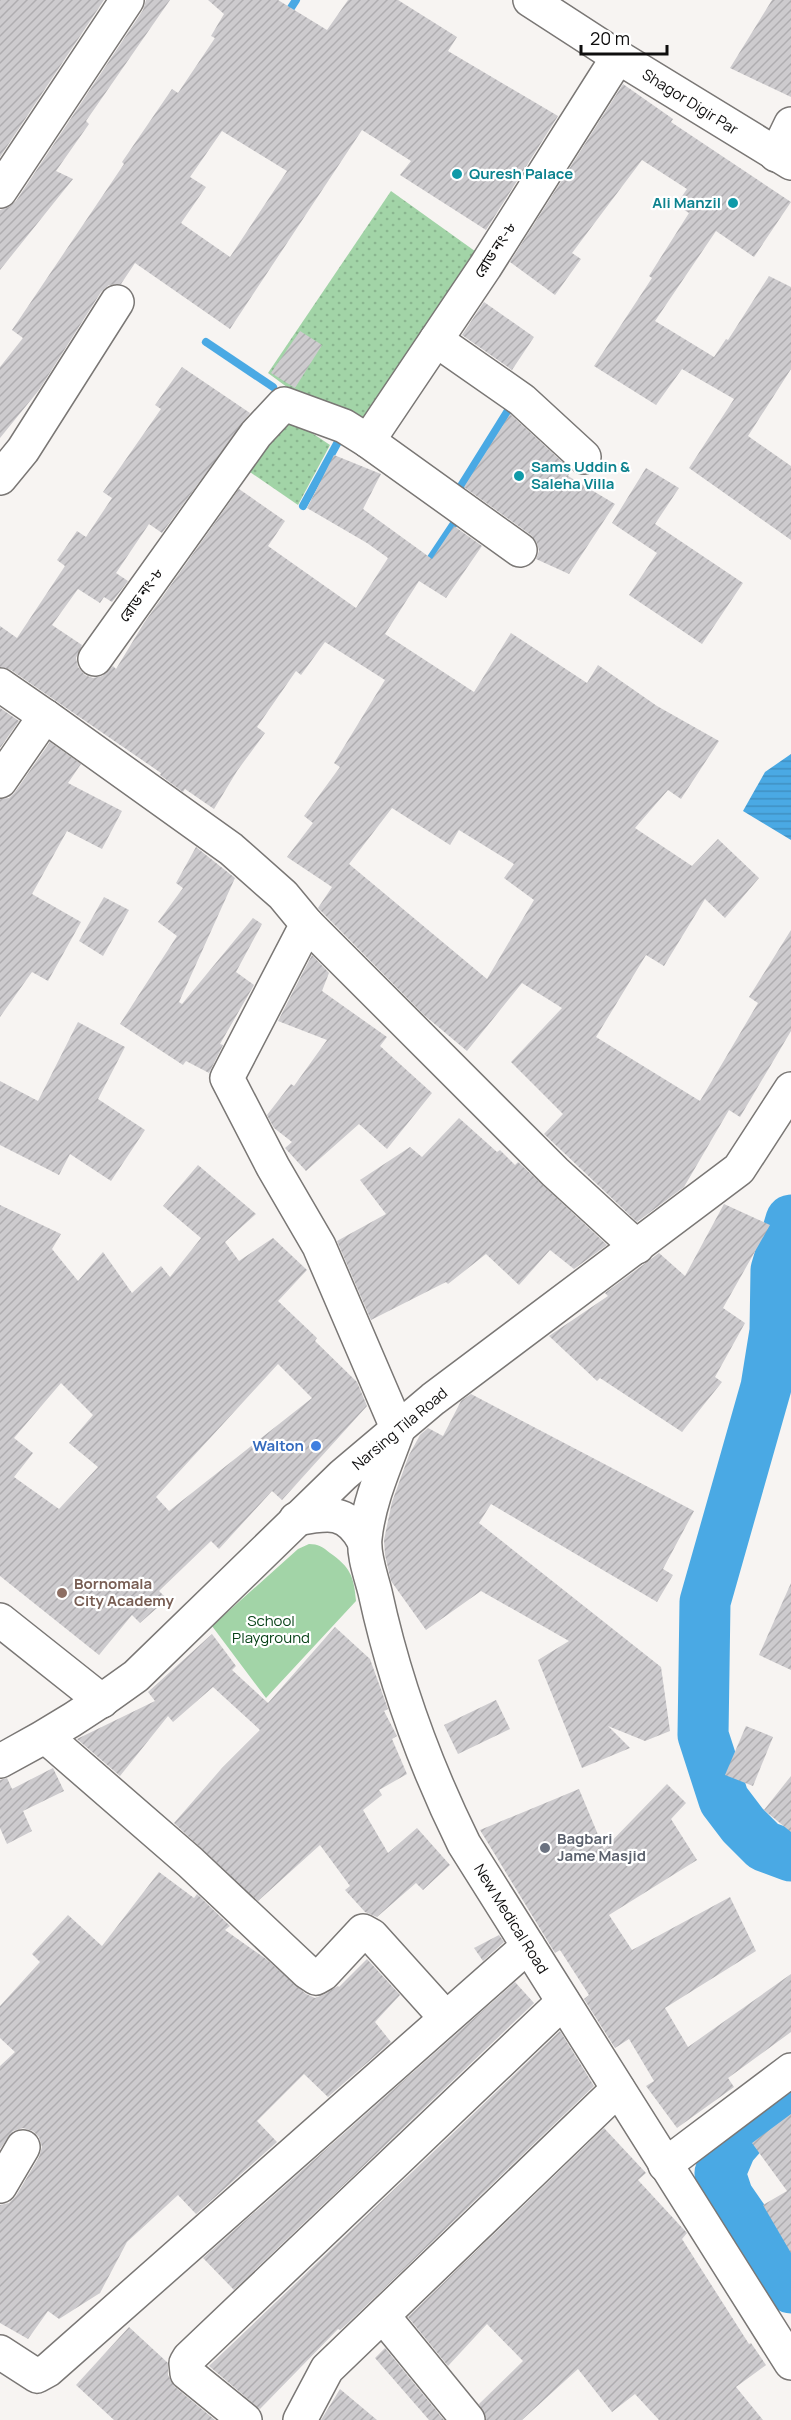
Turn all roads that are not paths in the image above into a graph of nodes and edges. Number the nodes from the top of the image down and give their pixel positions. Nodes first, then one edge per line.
1 (127, 0) edge
2 (531, 0) edge
3 (618, 57) junction
4 (791, 124) edge
5 (783, 159) edge
6 (0, 190) edge
7 (117, 302) dead end
8 (436, 340) junction
9 (368, 441) junction
10 (584, 456) dead end
11 (0, 478) edge
12 (520, 550) dead end
13 (95, 659) dead end
14 (0, 685) edge
15 (45, 716) junction
16 (0, 781) edge
17 (307, 924) junction
18 (791, 1089) edge
19 (637, 1247) junction
20 (398, 1430) junction
21 (296, 1520) junction
22 (364, 1541) junction
23 (0, 1620) edge
24 (102, 1701) junction
25 (46, 1737) junction
26 (0, 1761) edge
27 (528, 1946) junction
28 (563, 2002) junction
29 (446, 2018) junction
30 (791, 2070) edge
31 (618, 2089) junction
32 (23, 2147) dead end
33 (666, 2165) junction
34 (0, 2186) edge
35 (383, 2316) junction
36 (0, 2352) edge
37 (791, 2363) edge
38 (245, 2420) edge
39 (300, 2420) edge
40 (468, 2420) edge

1 - 6 street
2 - 3 street, Shagor Digir Par
3 - 5 street, Shagor Digir Par
3 - 8 street, রোড নং-৮
4 - 5 street
7 - 11 street
8 - 9 street, রোড নং-৮
8 - 10 street
9 - 12 street, রোড নং-৮
9 - 13 street, রোড নং-৮
14 - 15 street
15 - 16 street
15 - 17 street
17 - 19 street
17 - 20 street
18 - 19 street, Narsing Tila Road
19 - 20 street, Narsing Tila Road
20 - 21 street, Narsing Tila Road
20 - 22 street, New Medical Road
21 - 22 street
21 - 24 street, Narsing Tila Road
22 - 27 street, New Medical Road
23 - 24 street
24 - 25 street, Narsing Tila Road
25 - 26 street, Narsing Tila Road
25 - 29 street
27 - 28 street, New Medical Road
27 - 29 street
28 - 31 street, New Medical Road
28 - 38 street
29 - 36 street
30 - 33 street
31 - 33 street, New Medical Road
31 - 35 street
32 - 34 street
33 - 37 street, New Medical Road
35 - 39 street
35 - 40 street

